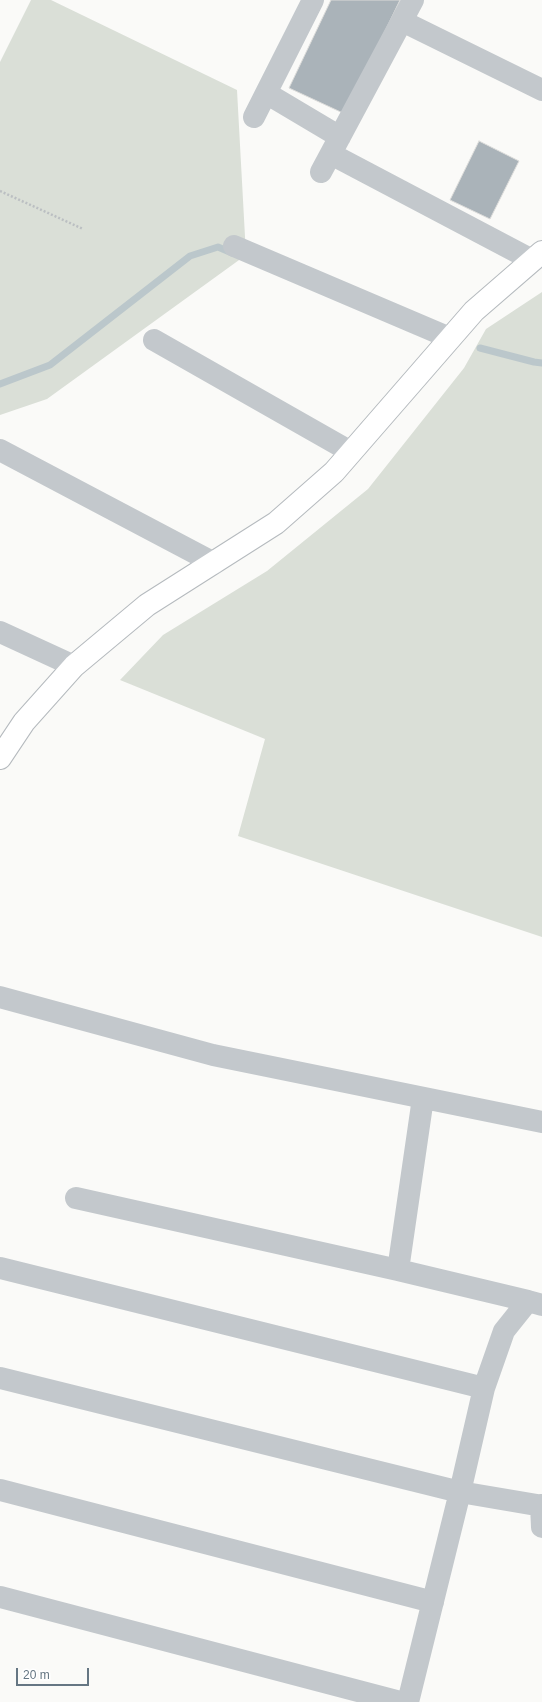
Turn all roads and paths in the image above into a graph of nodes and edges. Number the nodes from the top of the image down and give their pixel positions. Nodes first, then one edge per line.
1 (313, 0) edge
2 (413, 0) edge
3 (402, 21) junction
4 (542, 90) edge
5 (266, 93) junction
6 (254, 117) dead end
7 (330, 155) junction
8 (0, 191) edge
9 (83, 229) dead end
10 (234, 246) dead end
11 (537, 256) edge
12 (450, 338) junction
13 (154, 340) dead end
14 (0, 450) edge
15 (351, 452) junction
16 (214, 563) junction
17 (0, 632) edge
18 (74, 666) junction
19 (0, 758) edge
20 (0, 997) edge
21 (423, 1098) junction
22 (542, 1122) edge
23 (76, 1198) dead end
24 (0, 1268) edge
25 (398, 1270) junction
26 (535, 1303) edge
27 (0, 1378) edge
28 (484, 1388) junction
29 (0, 1490) edge
30 (460, 1492) junction
31 (541, 1506) edge
32 (542, 1527) edge
33 (0, 1597) edge
34 (433, 1602) junction
35 (400, 1702) edge
36 (408, 1702) edge

1 - 5 street
2 - 3 street
3 - 4 street
3 - 7 street
5 - 6 street
5 - 7 street
7 - 11 street
8 - 9 path
10 - 12 street
11 - 12 main road
12 - 15 main road
13 - 15 street
14 - 16 street
15 - 16 main road
16 - 18 main road
17 - 18 street
18 - 19 main road
20 - 21 street
21 - 22 street
21 - 25 street
23 - 25 street
24 - 28 street
25 - 26 street
26 - 28 street
27 - 30 street
28 - 30 street
29 - 34 street
30 - 31 street
30 - 34 street
31 - 32 street
33 - 35 street
34 - 36 street

